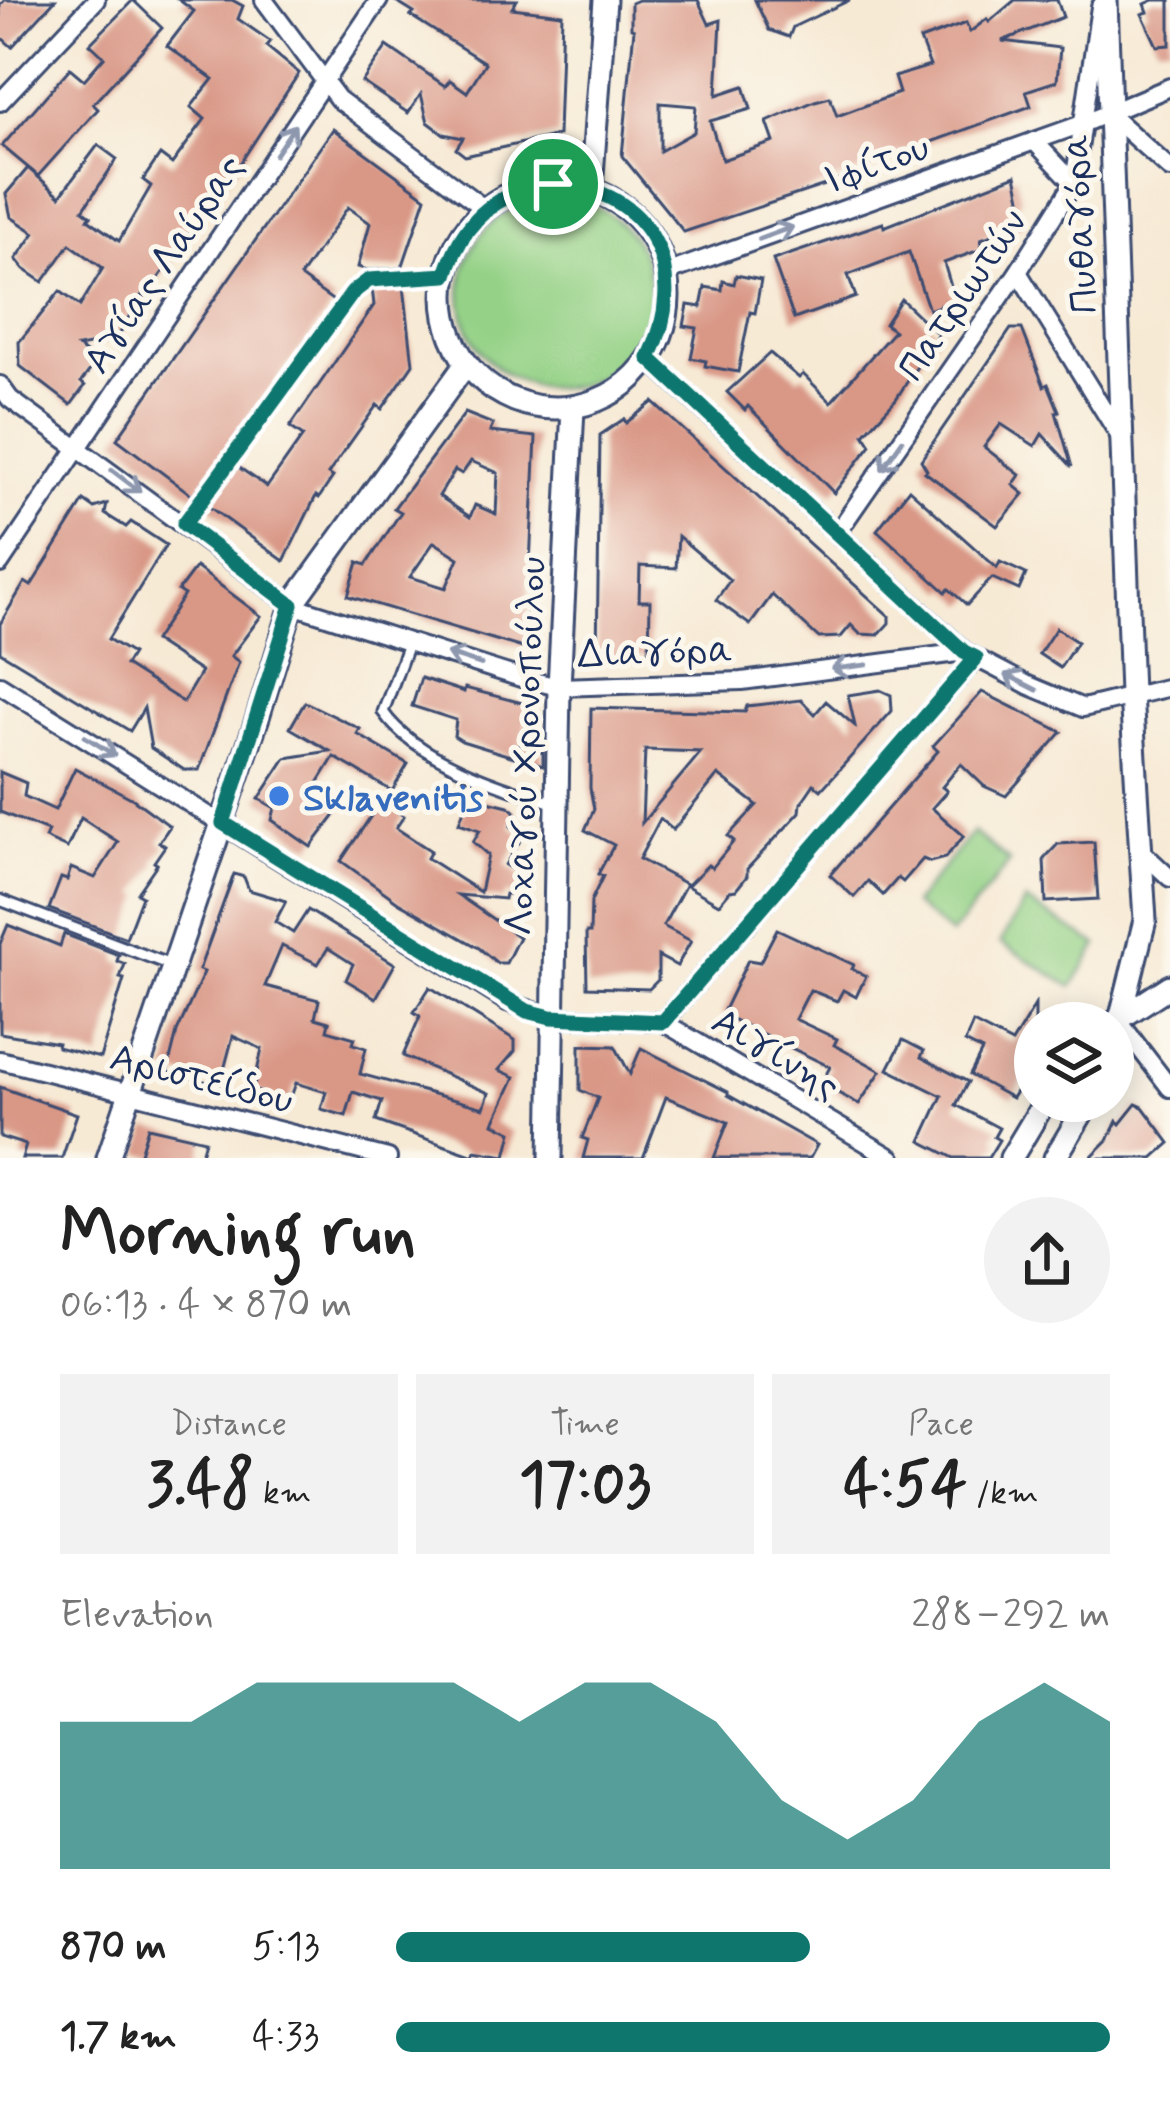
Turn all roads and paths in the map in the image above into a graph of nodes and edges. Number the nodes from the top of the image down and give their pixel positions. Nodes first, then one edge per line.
1 (96, 0) edge
2 (264, 0) edge
3 (379, 0) edge
4 (605, 0) edge
5 (1103, 0) edge
6 (324, 82) junction
7 (1170, 87) edge
8 (0, 102) edge
9 (1109, 114) junction
10 (1082, 124) junction
11 (1034, 141) junction
12 (1170, 169) edge
13 (1074, 183) junction
14 (591, 189) junction
15 (485, 209) junction
16 (1018, 272) junction
17 (666, 273) junction
18 (446, 275) junction
19 (649, 358) junction
20 (466, 364) junction
21 (0, 385) edge
22 (573, 407) junction
23 (1124, 444) junction
24 (78, 446) junction
25 (184, 524) junction
26 (837, 533) junction
27 (0, 564) edge
28 (292, 605) junction
29 (409, 641) junction
30 (970, 655) junction
31 (0, 686) edge
32 (559, 686) junction
33 (1170, 687) edge
34 (1131, 694) junction
35 (556, 804) junction
36 (223, 823) junction
37 (1141, 851) junction
38 (1170, 878) edge
39 (0, 900) edge
40 (172, 966) junction
41 (1170, 986) edge
42 (1122, 1002) edge
43 (1134, 1010) edge
44 (551, 1017) junction
45 (663, 1022) junction
46 (1134, 1044) edge
47 (0, 1060) edge
48 (1170, 1088) edge
49 (130, 1093) junction
50 (1032, 1122) edge
51 (1076, 1122) edge
52 (108, 1158) edge
53 (388, 1158) edge
54 (551, 1158) edge
55 (892, 1158) edge
56 (1011, 1158) edge
57 (1055, 1158) edge

1 - 8 street
2 - 6 street
3 - 6 street, Αγίας Λαύρας
4 - 14 street
5 - 9 street, Πυθαγόρα
5 - 10 street, Πατριωτών
6 - 15 street
24 -> 6 street, Αγίας Λαύρας
7 - 9 street, Ιφίτου
9 - 10 street, Ιφίτου
9 - 12 street
9 - 23 street, Πυθαγόρα
10 - 11 street, Ιφίτου
10 - 13 street, Πατριωτών
11 - 13 street, Πυθαγόρα
17 -> 11 street, Ιφίτου
13 - 16 street, Πατριωτών
14 - 15 street
14 - 17 street
15 - 18 street
16 - 23 street, Πυθαγόρα
16 -> 26 street, Πατριωτών
17 - 19 street
18 - 20 street
18 - 25 lane
19 - 22 street
19 - 26 street
20 - 22 street
20 - 28 street
21 - 24 street, Διαγόρα
22 - 32 street, Λοχαγού Χρονοπούλου
23 - 34 street, Πυθαγόρα
24 -> 25 street, Διαγόρα
24 - 27 street, Αγίας Λαύρας
25 - 28 street, Διαγόρα
26 - 30 street
28 - 29 street, Διαγόρα
28 - 36 street
32 -> 29 street, Διαγόρα
29 - 35 lane
30 -> 32 street, Διαγόρα
34 -> 30 street
30 - 45 street
31 -> 36 street
32 - 35 street, Λοχαγού Χρονοπούλου
33 - 34 street
34 - 37 street, Πυθαγόρα
35 - 44 street, Λοχαγού Χρονοπούλου
36 - 40 street
36 - 44 street
37 - 38 street
37 - 42 street, Πυθαγόρα
39 - 40 lane
40 - 49 street
41 - 43 street
44 - 45 street, Αιγίνης
44 - 54 street, Λοχαγού Χρονοπούλου
45 - 55 street, Αιγίνης
46 - 48 street
47 - 49 street, Αριστείδου
49 - 52 street
49 - 53 street, Αριστείδου
50 - 56 street
51 - 57 street

